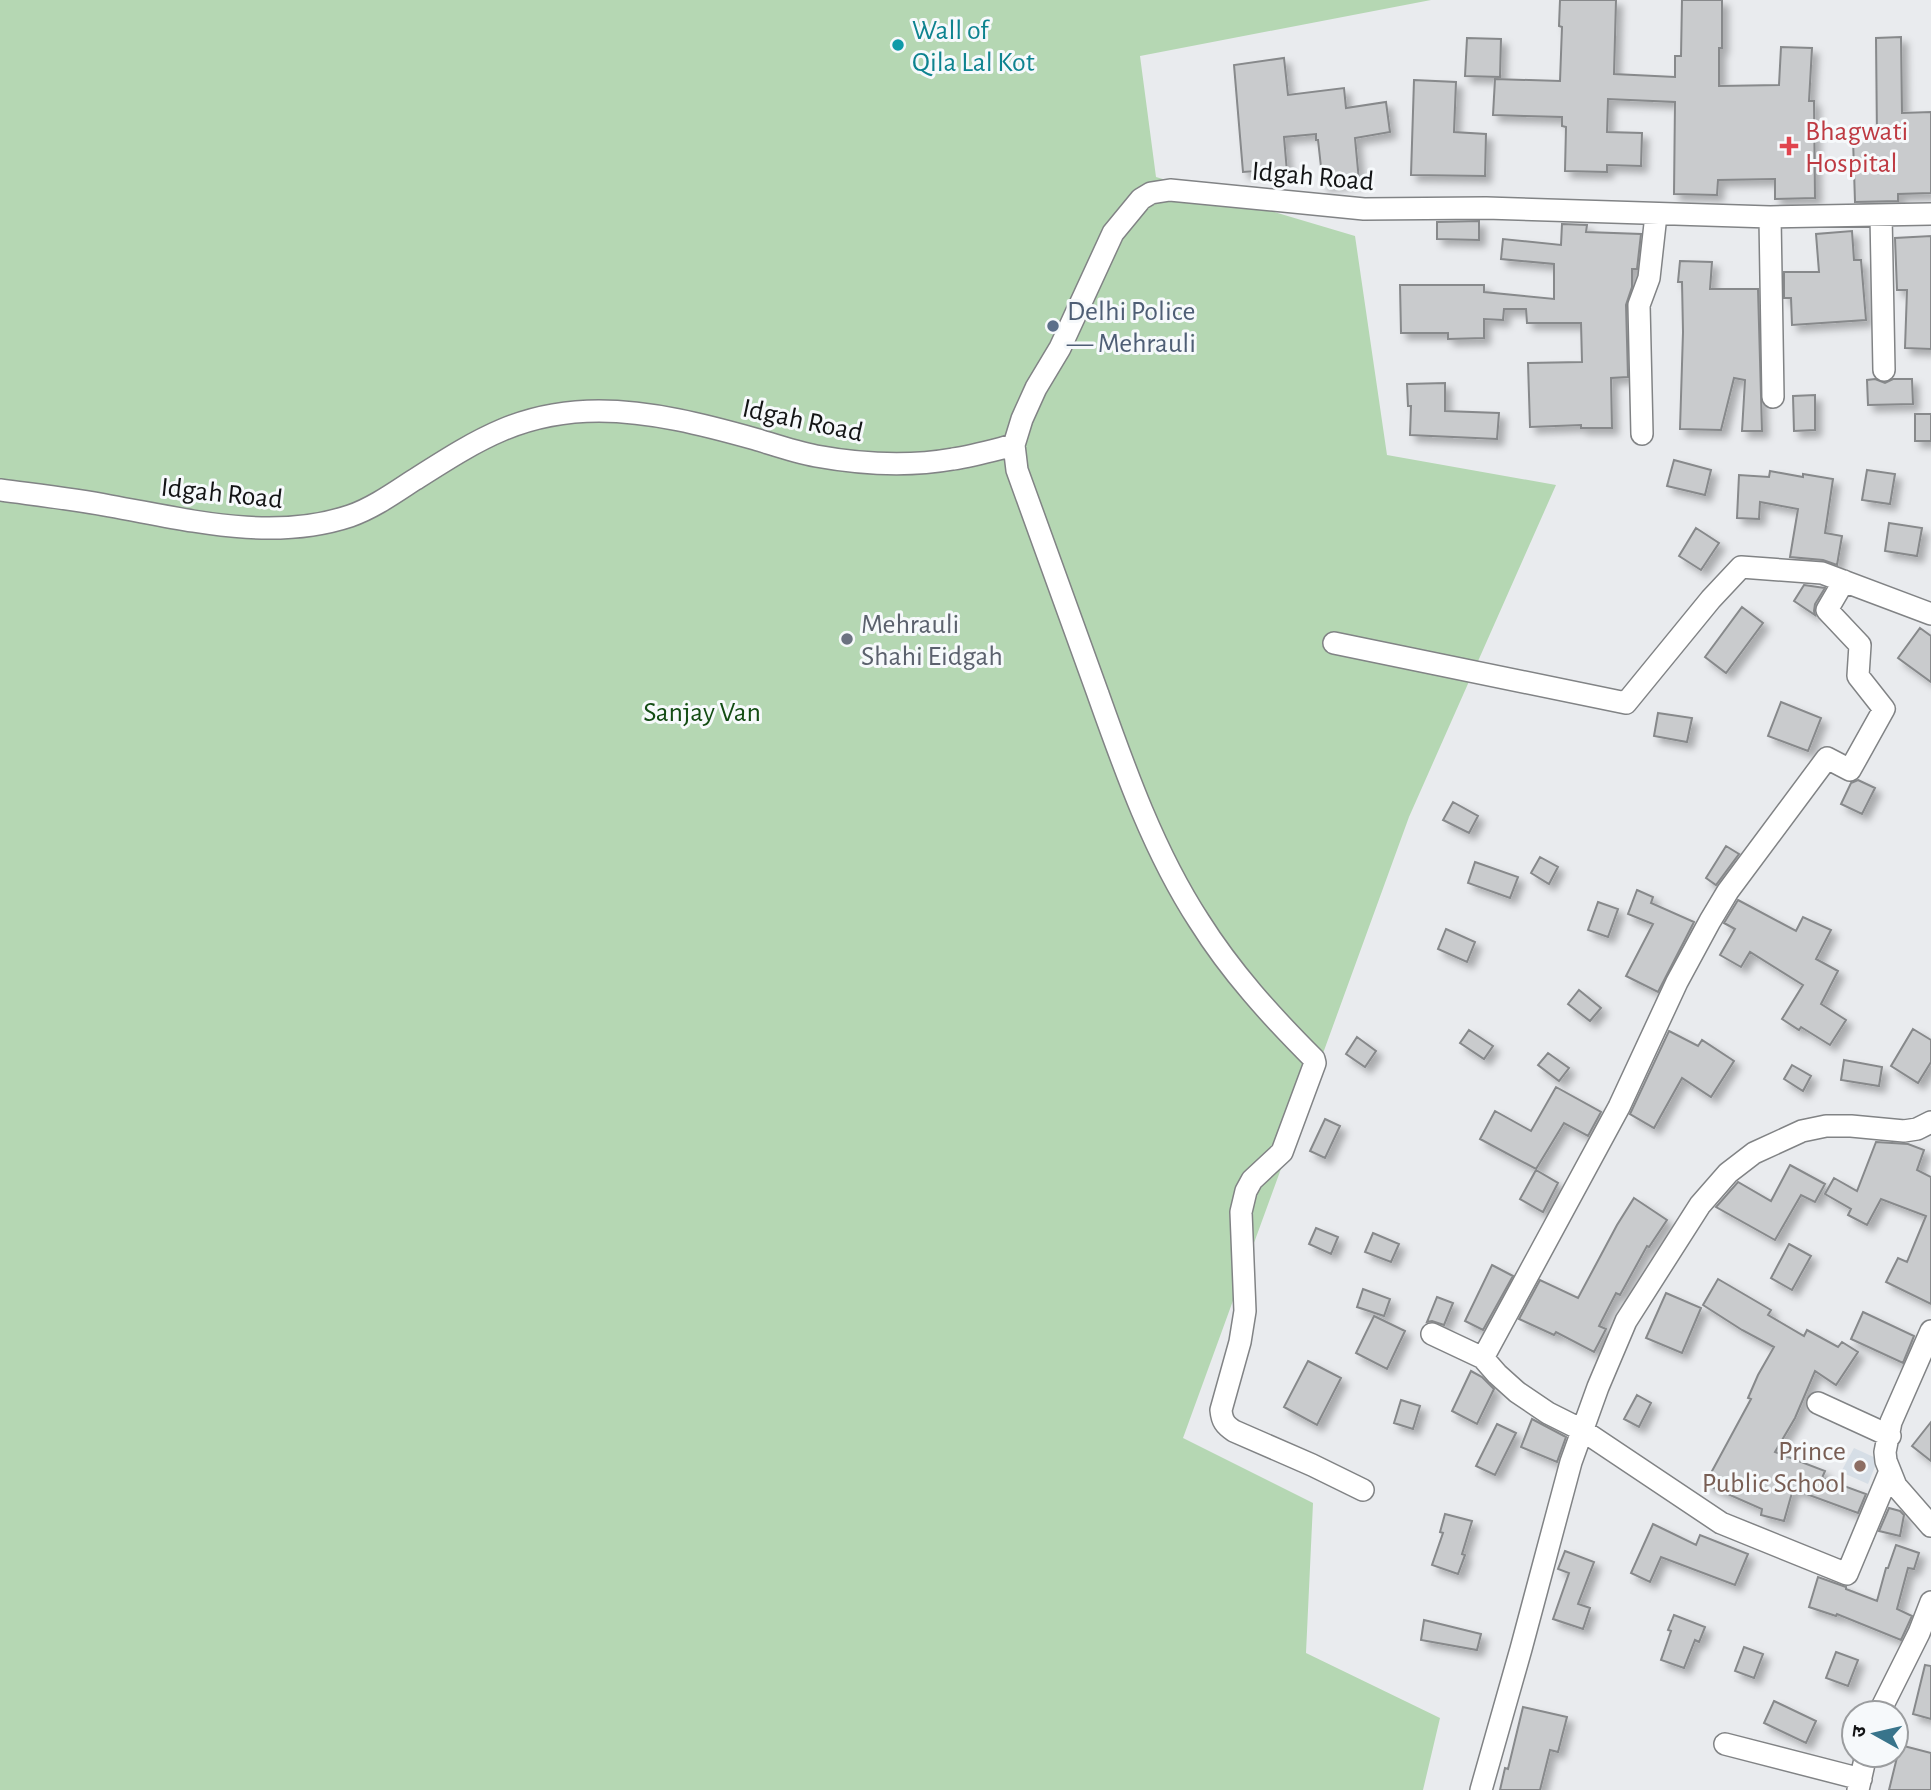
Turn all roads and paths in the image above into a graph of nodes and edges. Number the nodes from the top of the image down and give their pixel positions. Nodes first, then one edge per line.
1 (1931, 214) edge
2 (1656, 215) junction
3 (1881, 215) junction
4 (1770, 217) junction
5 (1884, 370) dead end
6 (1773, 397) dead end
7 (1642, 434) dead end
8 (1014, 445) junction
9 (0, 490) edge
10 (1844, 581) junction
11 (1931, 614) edge
12 (1334, 643) dead end
13 (1931, 1122) edge
14 (1931, 1331) edge
15 (1432, 1334) dead end
16 (1483, 1357) junction
17 (1818, 1403) dead end
18 (1582, 1430) junction
19 (1889, 1436) junction
20 (1890, 1471) junction
21 (1363, 1490) dead end
22 (1931, 1526) edge
23 (1931, 1602) edge
24 (1886, 1699) edge
25 (1725, 1744) dead end
26 (1859, 1785) edge
27 (1481, 1790) edge

1 - 3 street, Idgah Road
2 - 4 street, Idgah Road
2 - 7 street
2 - 8 street, Idgah Road
3 - 4 street, Idgah Road
3 - 5 street
4 - 6 street
8 - 9 street, Idgah Road
8 - 21 street
10 - 11 street
10 - 12 street
10 - 16 street
13 - 18 street
14 - 19 street
15 - 16 street
16 - 18 street
17 - 19 street
18 - 20 street
18 - 27 street
19 - 20 street
20 - 22 street
23 - 24 street
25 - 26 street

